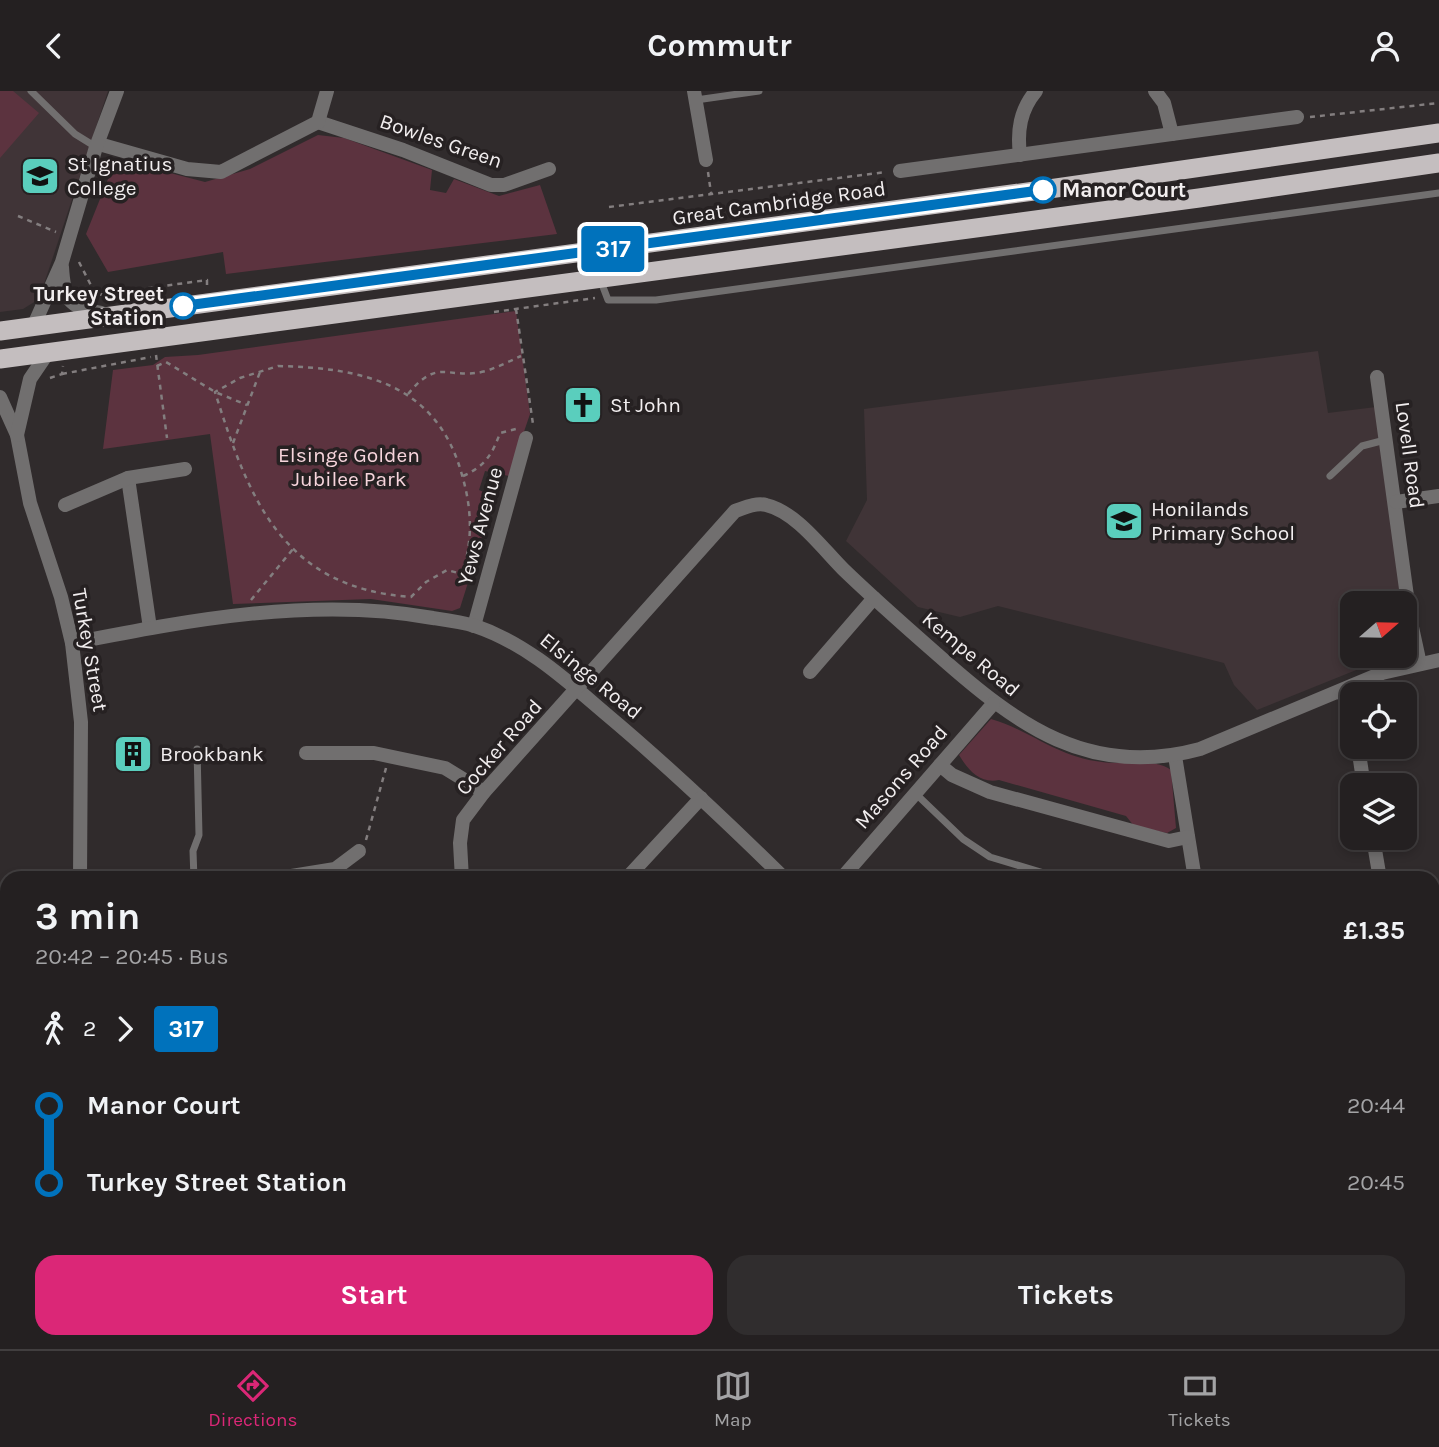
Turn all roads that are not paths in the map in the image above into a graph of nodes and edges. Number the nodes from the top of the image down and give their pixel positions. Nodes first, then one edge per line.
1 (31, 91) edge
2 (117, 91) edge
3 (327, 91) edge
4 (759, 91) edge
5 (1036, 91) edge
6 (1155, 91) edge
7 (695, 96) edge
8 (1297, 117) road end
9 (318, 122) junction
10 (1439, 133) edge
11 (1172, 134) junction
12 (97, 146) junction
13 (1020, 155) junction
14 (706, 160) road end
15 (1439, 163) edge
16 (549, 169) dead end
17 (900, 171) road end
18 (1439, 193) edge
19 (62, 262) junction
20 (599, 279) junction
21 (116, 316) junction
22 (33, 327) junction
23 (0, 331) edge
24 (47, 353) junction
25 (0, 359) edge
26 (1377, 377) dead end
27 (0, 397) edge
28 (523, 433) road end
29 (17, 435) junction
30 (1385, 440) junction
31 (186, 469) dead end
32 (1330, 475) dead end
33 (128, 478) junction
34 (1439, 496) edge
35 (1395, 502) junction
36 (65, 505) dead end
37 (874, 598) junction
38 (474, 626) junction
39 (150, 628) junction
40 (72, 643) junction
41 (1439, 660) edge
42 (1420, 664) junction
43 (810, 672) dead end
44 (1362, 682) edge
45 (577, 690) junction
46 (1340, 692) edge
47 (993, 704) junction
48 (197, 748) dead end
49 (306, 753) dead end
50 (1175, 756) junction
51 (940, 765) junction
52 (485, 792) junction
53 (915, 793) junction
54 (701, 797) junction
55 (1188, 838) junction
56 (1375, 850) edge
57 (359, 851) road end
58 (80, 871) edge
59 (194, 871) edge
60 (323, 871) edge
61 (462, 871) edge
62 (633, 871) edge
63 (777, 871) edge
64 (848, 871) edge
65 (1037, 871) edge
66 (1193, 871) edge
67 (1379, 871) edge

1 - 12 lane
2 - 12 street
3 - 9 street
4 - 7 lane
5 - 13 street
6 - 11 street
7 - 14 street
8 - 11 street
9 - 12 street
9 - 16 street, Bowles Green
10 - 21 highway, Great Cambridge Road
11 - 13 street
12 - 19 street
13 - 17 street
15 - 20 highway
18 - 20 lane
19 - 21 street
19 - 22 street
20 - 24 highway
21 - 22 highway, Great Cambridge Road
22 - 23 highway, Great Cambridge Road
24 - 25 highway
24 - 29 street, Turkey Street
26 - 30 street, Lovell Road
27 - 29 street, Turkey Street
28 - 38 street, Yews Avenue
29 - 40 street, Turkey Street
30 - 32 lane
30 - 35 street, Lovell Road
31 - 33 street
33 - 36 street
33 - 39 street
34 - 35 street
35 - 42 street, Lovell Road
37 - 43 street
37 - 45 street, Kempe Road
37 - 47 street, Kempe Road
38 - 39 street, Elsinge Road
38 - 45 street, Elsinge Road
39 - 40 street, Elsinge Road
40 - 58 street, Turkey Street
41 - 42 street, Kempe Road
42 - 44 street, Kempe Road
45 - 52 street, Cocker Road
45 - 54 street, Elsinge Road
46 - 50 street, Kempe Road
47 - 50 street, Kempe Road
47 - 51 street, Masons Road
48 - 59 lane
49 - 52 street
50 - 55 street
51 - 53 street, Masons Road
51 - 55 street
52 - 61 street, Cocker Road
53 - 64 street, Masons Road
53 - 65 lane
54 - 62 street
54 - 63 street, Elsinge Road
55 - 66 street
56 - 67 street
57 - 60 street

